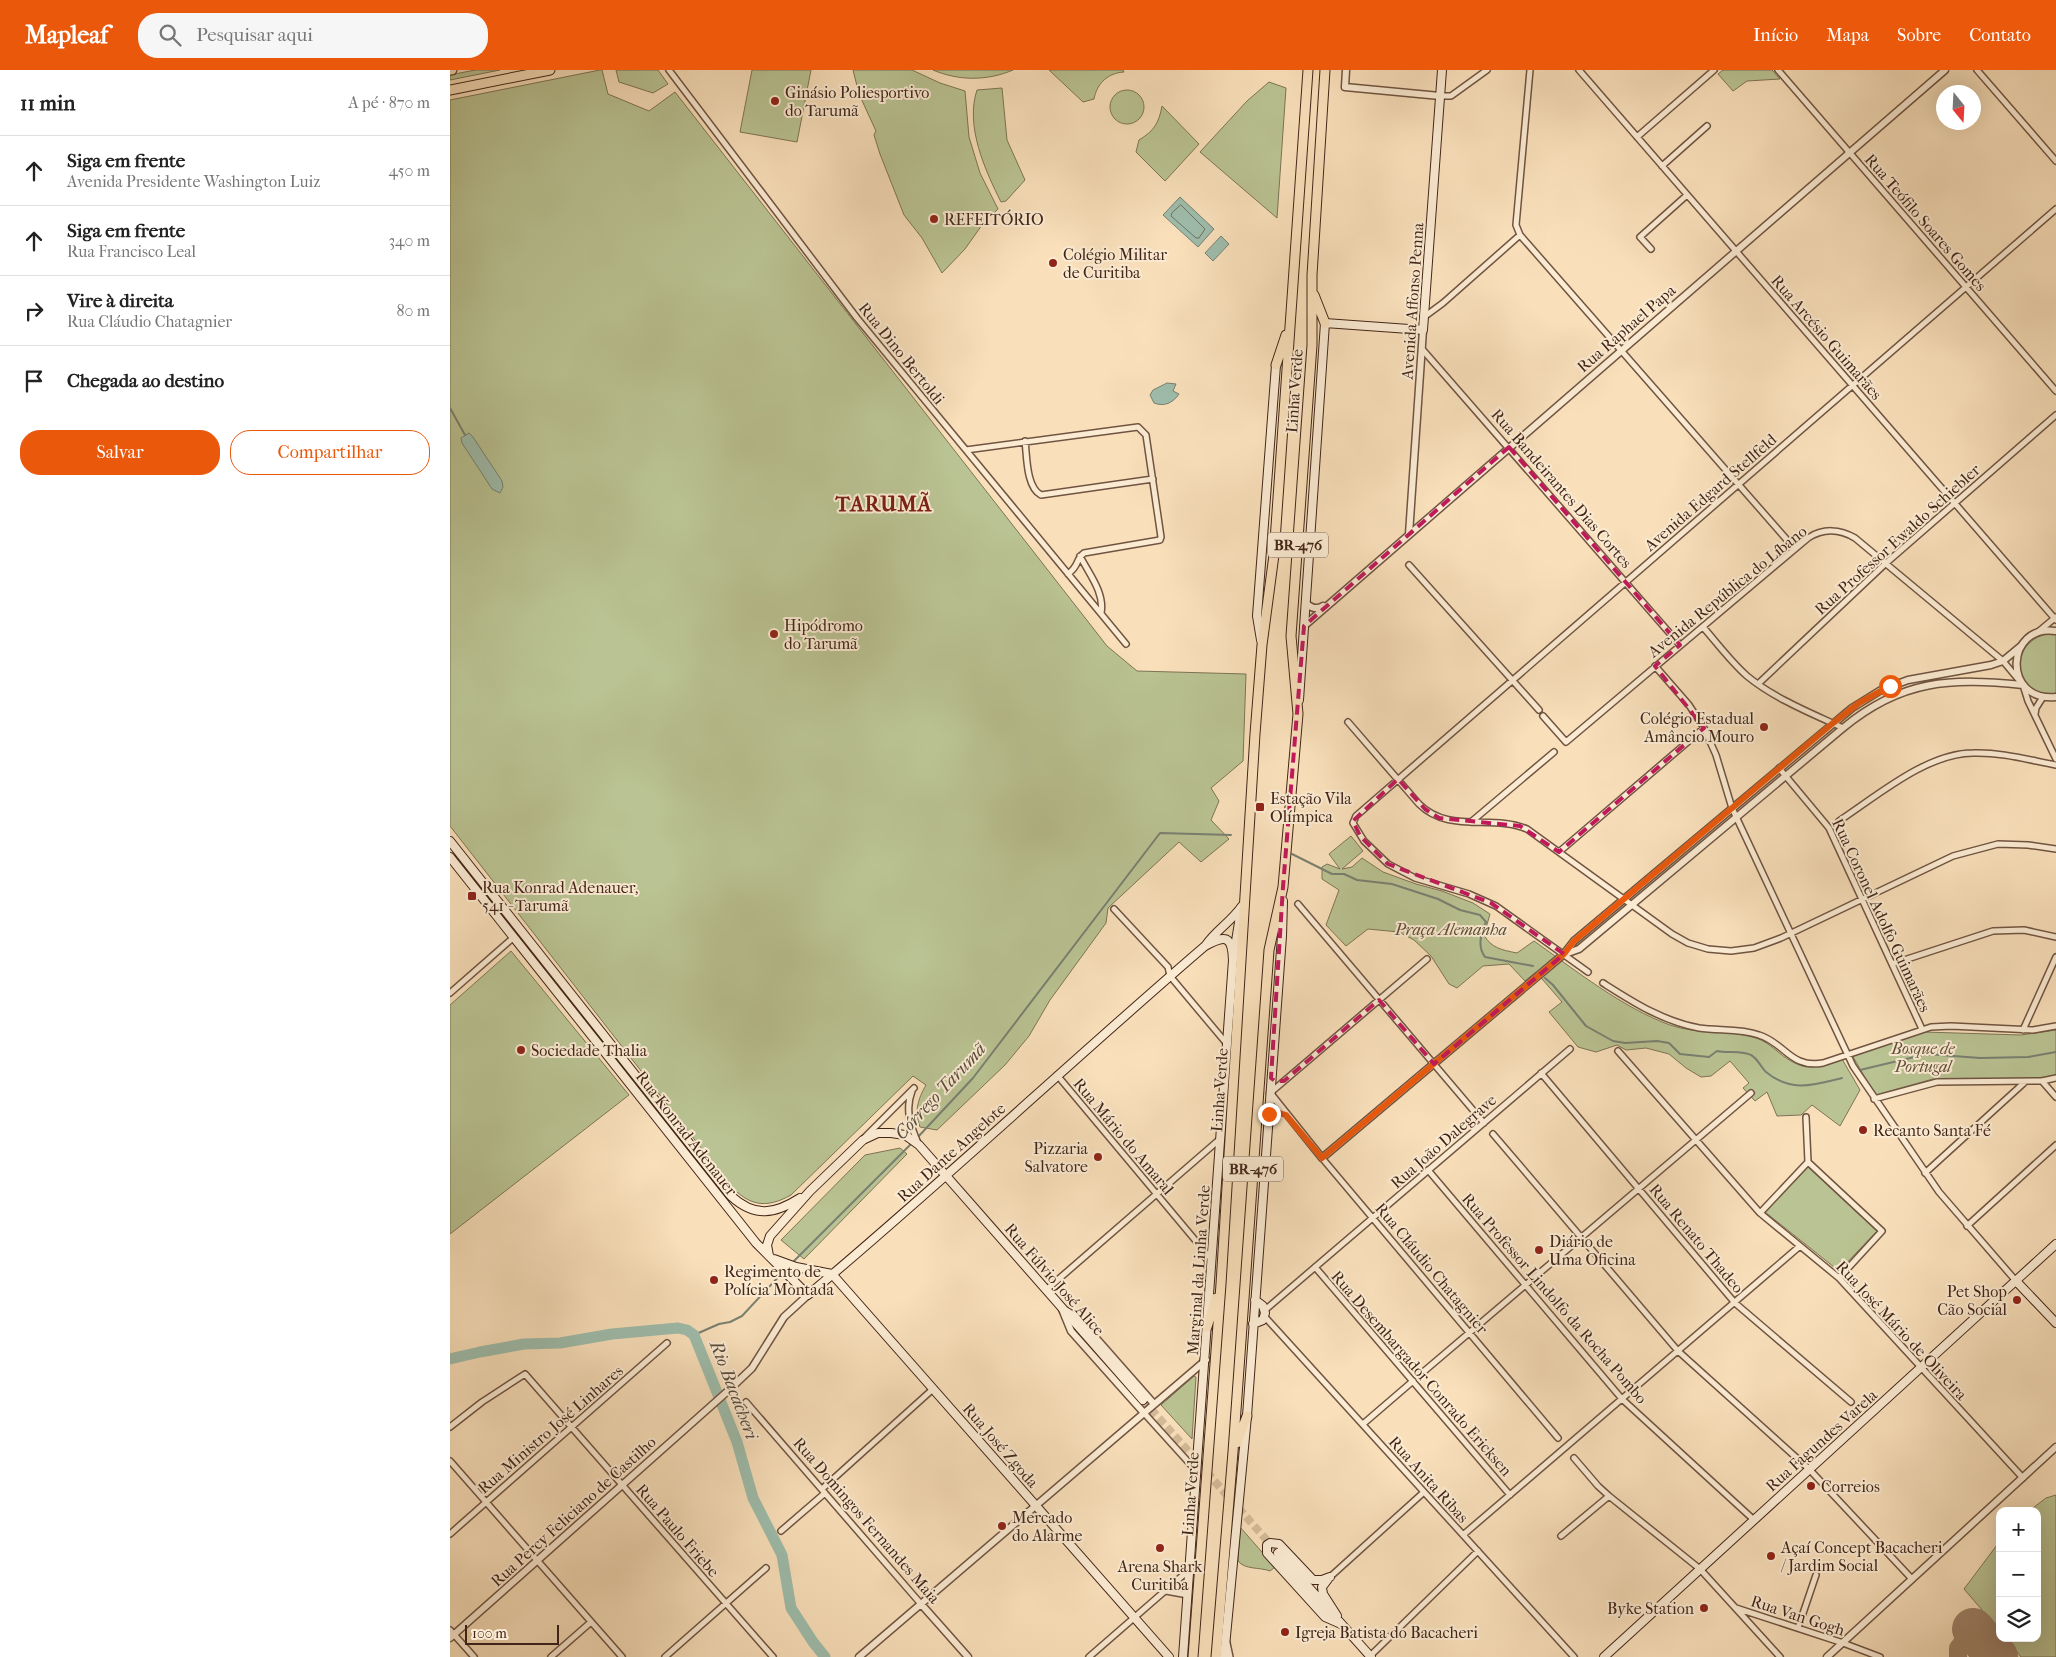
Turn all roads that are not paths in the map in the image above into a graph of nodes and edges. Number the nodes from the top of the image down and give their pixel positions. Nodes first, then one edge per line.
1 (550, 70) edge
2 (668, 70) edge
3 (1308, 70) edge
4 (1325, 70) edge
5 (1346, 70) edge
6 (1442, 70) edge
7 (1487, 70) edge
8 (1530, 70) edge
9 (1579, 70) edge
10 (1714, 70) edge
11 (1778, 70) edge
12 (1945, 70) edge
13 (1976, 70) edge
14 (450, 90) edge
15 (1440, 96) junction
16 (1707, 126) dead end
17 (1637, 137) junction
18 (1849, 153) junction
19 (2056, 162) edge
20 (1662, 166) junction
21 (1687, 195) junction
22 (2056, 210) edge
23 (1520, 235) junction
24 (1651, 250) dead end
25 (1736, 251) junction
26 (1966, 287) junction
27 (1312, 290) junction
28 (1424, 317) junction
29 (1290, 323) junction
30 (1325, 323) junction
31 (1423, 330) junction
32 (1422, 348) junction
33 (1621, 350) junction
34 (1276, 365) joint
35 (1853, 386) junction
36 (2056, 391) edge
37 (2056, 416) edge
38 (1025, 441) junction
39 (1509, 447) junction
40 (966, 450) junction
41 (1153, 479) junction
42 (1739, 484) junction
43 (1955, 503) junction
44 (1409, 534) junction
45 (1795, 549) junction
46 (1080, 556) junction
47 (1885, 564) junction
48 (1409, 565) dead end
49 (1068, 574) junction
50 (1626, 582) junction
51 (1306, 599) junction
52 (1325, 606) junction
53 (1101, 613) junction
54 (2055, 618) edge
55 (1304, 626) junction
56 (1703, 627) junction
57 (2056, 631) edge
58 (2038, 632) junction
59 (1126, 644) dead end
60 (1262, 645) junction
61 (1680, 646) junction
62 (2021, 646) junction
63 (2003, 661) junction
64 (1656, 666) junction
65 (1512, 681) junction
66 (1758, 684) junction
67 (2024, 685) junction
68 (2045, 697) junction
69 (2056, 698) edge
70 (1539, 710) dead end
71 (1298, 714) junction
72 (2035, 714) junction
73 (1544, 716) dead end
74 (1348, 722) dead end
75 (1833, 723) junction
76 (1704, 728) junction
77 (1843, 728) junction
78 (1554, 752) dead end
79 (2056, 759) edge
80 (2056, 765) edge
81 (1779, 768) junction
82 (1786, 776) junction
83 (1398, 780) junction
84 (1732, 808) junction
85 (1736, 818) junction
86 (1839, 821) dead end
87 (1471, 822) junction
88 (450, 841) edge
89 (2056, 849) edge
90 (1560, 852) junction
91 (450, 857) edge
92 (1246, 885) junction
93 (1283, 887) junction
94 (1624, 899) junction
95 (1862, 899) junction
96 (1298, 904) dead end
97 (1632, 905) junction
98 (1242, 906) junction
99 (1114, 909) dead end
100 (1790, 934) junction
101 (514, 937) junction
102 (2056, 937) edge
103 (1205, 946) junction
104 (1564, 954) junction
105 (2056, 957) edge
106 (1428, 959) dead end
107 (1233, 960) junction
108 (1892, 964) junction
109 (1588, 972) dead end
110 (1170, 976) junction
111 (1603, 982) dead end
112 (450, 993) edge
113 (1379, 1000) junction
114 (2056, 1026) edge
115 (1922, 1029) junction
116 (2022, 1030) junction
117 (1227, 1045) junction
118 (1570, 1049) dead end
119 (1618, 1051) dead end
120 (1846, 1054) junction
121 (1434, 1064) junction
122 (1541, 1073) junction
123 (1057, 1075) junction
124 (1271, 1078) junction
125 (2056, 1078) edge
126 (1284, 1081) junction
127 (2042, 1081) junction
128 (2025, 1082) junction
129 (1270, 1093) junction
130 (1751, 1093) dead end
131 (2056, 1097) edge
132 (1874, 1098) junction
133 (1269, 1114) junction
134 (1286, 1115) junction
135 (1806, 1117) dead end
136 (1484, 1123) junction
137 (1493, 1134) dead end
138 (912, 1136) junction
139 (1220, 1139) junction
140 (1696, 1140) junction
141 (856, 1145) junction
142 (2056, 1145) edge
143 (1322, 1158) junction
144 (1808, 1162) junction
145 (1428, 1170) junction
146 (1925, 1173) junction
147 (947, 1176) junction
148 (1639, 1188) junction
149 (810, 1191) junction
150 (1156, 1194) junction
151 (1760, 1213) junction
152 (1372, 1218) junction
153 (1967, 1226) junction
154 (1581, 1238) junction
155 (2056, 1244) edge
156 (1800, 1246) junction
157 (770, 1257) junction
158 (1211, 1260) junction
159 (782, 1264) junction
160 (1315, 1267) junction
161 (832, 1274) junction
162 (1839, 1278) junction
163 (2016, 1280) junction
164 (1221, 1284) junction
165 (1525, 1285) junction
166 (1046, 1290) junction
167 (808, 1295) junction
168 (1255, 1300) junction
169 (1735, 1303) junction
170 (1061, 1307) junction
171 (1265, 1313) junction
172 (2056, 1323) edge
173 (1252, 1324) junction
174 (1207, 1327) junction
175 (1469, 1333) junction
176 (667, 1343) dead end
177 (1678, 1351) junction
178 (1206, 1360) junction
179 (1921, 1367) junction
180 (1422, 1374) dead end
181 (1413, 1381) junction
182 (933, 1388) junction
183 (729, 1390) joint
184 (1622, 1399) junction
185 (1143, 1400) tunnel mouth
186 (746, 1402) dead end
187 (1851, 1402) dead end
188 (1154, 1404) junction
189 (1144, 1413) junction
190 (1247, 1416) junction
191 (1363, 1424) junction
192 (450, 1427) edge
193 (571, 1427) junction
194 (1558, 1438) dead end
195 (2056, 1447) edge
196 (1233, 1452) junction
197 (1574, 1458) dead end
198 (450, 1461) edge
199 (1191, 1465) dead end
200 (1809, 1470) junction
201 (2023, 1478) junction
202 (622, 1485) junction
203 (823, 1491) junction
204 (1424, 1492) junction
205 (1510, 1495) junction
206 (1609, 1496) junction
207 (486, 1502) junction
208 (1036, 1506) junction
209 (1754, 1520) junction
210 (781, 1531) dead end
211 (450, 1534) edge
212 (1464, 1535) junction
213 (1562, 1536) dead end
214 (1478, 1551) junction
215 (1278, 1553) tunnel mouth
216 (537, 1560) junction
217 (766, 1568) dead end
218 (1700, 1569) junction
219 (1189, 1570) junction
220 (1816, 1576) dead end
221 (1330, 1577) junction
222 (1912, 1579) junction
223 (1166, 1591) junction
224 (1188, 1595) junction
225 (726, 1603) junction
226 (921, 1604) junction
227 (1736, 1608) junction
228 (1134, 1618) junction
229 (591, 1622) junction
230 (1341, 1624) junction
231 (1798, 1628) junction
232 (451, 1634) edge
233 (1226, 1637) junction
234 (1843, 1643) junction
235 (474, 1657) edge
236 (551, 1657) edge
237 (622, 1657) edge
238 (665, 1657) edge
239 (773, 1657) edge
240 (859, 1657) edge
241 (968, 1657) edge
242 (1089, 1657) edge
243 (1169, 1657) edge
244 (1183, 1657) edge
245 (1193, 1657) edge
246 (1216, 1657) edge
247 (1224, 1657) edge
248 (1230, 1657) edge
249 (1370, 1657) edge
250 (1574, 1657) edge
251 (1604, 1657) edge
252 (1780, 1657) edge
253 (1827, 1657) edge
254 (1880, 1657) edge

1 - 14 highway
2 - 40 street, Rua Dino Bertoldi
3 - 29 highway, Linha Verde / BR-476
4 - 27 highway, Linha Verde / BR-476
5 - 15 street
6 - 15 main road, Avenida Affonso Penna
7 - 15 street
8 - 23 street
9 - 17 street, Rua Arcésio Guimarães
10 - 17 street
11 - 18 street, Rua Teófilo Soares Gomes
12 - 18 street, Rua Raphael Papa
13 - 19 street
15 - 28 main road, Avenida Affonso Penna
16 - 20 street
17 - 20 street, Rua Arcésio Guimarães
18 - 25 street, Rua Raphael Papa
18 - 26 street, Rua Teófilo Soares Gomes
20 - 21 street, Rua Arcésio Guimarães
21 - 24 street
21 - 25 street, Rua Arcésio Guimarães
22 - 26 street, Avenida Edgard Stellfeld
23 - 28 street
23 - 33 street
25 - 33 street, Rua Raphael Papa
25 - 35 street, Rua Arcésio Guimarães
26 - 35 street, Avenida Edgard Stellfeld
26 - 36 street, Rua Teófilo Soares Gomes
27 - 30 highway
27 - 71 highway, Linha Verde / BR-476
28 - 31 main road, Avenida Affonso Penna
29 - 34 highway
29 - 60 highway, Linha Verde / BR-476
30 - 31 main road
30 - 51 main road, Linha Verde
31 - 32 street, Avenida Affonso Penna
32 - 39 street, Rua Bandeirantes Dias Cortes
32 - 44 street, Avenida Affonso Penna
33 - 39 street, Rua Raphael Papa
33 - 42 street
34 - 60 main road, Linha Verde
35 - 42 street, Avenida Edgard Stellfeld
35 - 43 street, Rua Arcésio Guimarães
37 - 43 street, Rua Professor Ewaldo Schiebler
38 - 40 street
38 - 41 street
38 - 41 street
39 - 44 street, Rua Raphael Papa
39 - 50 street, Rua Bandeirantes Dias Cortes
40 - 49 street, Rua Dino Bertoldi
41 - 46 street
42 - 45 street
42 - 50 street, Avenida Edgard Stellfeld
43 - 47 street, Rua Professor Ewaldo Schiebler
43 - 54 street, Rua Arcésio Guimarães
44 - 52 street, Rua Raphael Papa
45 - 47 street, Avenida República do Líbano
45 - 56 street, Avenida República do Líbano
46 - 49 street
46 - 53 street
47 - 63 street, Avenida República do Líbano
47 - 66 street, Rua Professor Ewaldo Schiebler
48 - 65 street
49 - 53 street, Rua Dino Bertoldi
50 - 61 street, Rua Bandeirantes Dias Cortes
50 - 65 street, Avenida Edgard Stellfeld
51 - 52 street
51 - 55 main road, Linha Verde
52 - 55 street, Rua Raphael Papa
53 - 59 street, Rua Dino Bertoldi
54 - 58 street
55 - 71 main road, Linha Verde
56 - 61 street, Avenida República do Líbano
56 - 66 street
57 - 58 street
58 - 62 street
60 - 92 highway, Linha Verde / BR-476
61 - 64 street, Avenida República do Líbano
62 - 63 street
62 - 67 street
63 - 67 street, Avenida República do Líbano
63 - 75 street
64 - 73 street, Avenida República do Líbano
64 - 76 street
65 - 70 street
65 - 83 street, Avenida Edgard Stellfeld
66 - 75 street
67 - 68 street
67 - 72 street
67 - 77 street
68 - 69 street
68 - 72 street
71 - 93 highway, Linha Verde / BR-476
72 - 79 street
74 - 83 street
75 - 77 street
75 - 81 street
76 - 84 street
76 - 90 street
77 - 82 street
78 - 87 street
80 - 86 street
81 - 82 street, Rua Coronel Adolfo Guimarães
81 - 84 street
82 - 85 street
82 - 95 street, Rua Coronel Adolfo Guimarães
83 - 87 street
83 - 104 street, Avenida Edgard Stellfeld
84 - 85 street
84 - 94 street
85 - 97 street
85 - 100 street
87 - 90 street
88 - 149 main road, Rua Konrad Adenauer
89 - 95 street
90 - 94 street
91 - 101 main road, Rua Konrad Adenauer
92 - 98 main road, Marginal da Linha Verde
92 - 164 highway, Linha Verde / BR-476
93 - 124 main road
93 - 196 highway, Linha Verde / BR-476
94 - 97 street
94 - 104 street
95 - 100 street
95 - 108 street, Rua Coronel Adolfo Guimarães
96 - 113 street
97 - 100 street
97 - 104 street
98 - 103 main road, Rua Dante Angelote
98 - 107 main road, Marginal da Linha Verde
99 - 110 street
100 - 120 street
101 - 112 street
101 - 157 main road, Rua Konrad Adenauer
102 - 108 street
103 - 107 main road, Rua Dante Angelote
103 - 110 main road, Rua Dante Angelote
104 - 109 street
104 - 121 street
105 - 116 street
106 - 113 street
107 - 117 main road, Marginal da Linha Verde
108 - 115 street, Rua Coronel Adolfo Guimarães
110 - 117 street
110 - 123 main road, Rua Dante Angelote
111 - 120 street
113 - 121 street
113 - 126 street
114 - 116 street
115 - 116 street
115 - 120 street
117 - 139 main road, Marginal da Linha Verde
118 - 122 street, Rua João Dalegrave
119 - 140 street, Rua José Mário de Oliveira
120 - 132 street
121 - 136 street
121 - 143 street
122 - 136 street, Rua João Dalegrave
122 - 148 street, Rua Renato Thadeo
123 - 147 main road, Rua Dante Angelote
123 - 150 street, Rua Mário do Amaral
124 - 126 street
124 - 129 main road
125 - 127 street
126 - 129 street
127 - 128 street
127 - 131 street
128 - 132 street
128 - 146 street
129 - 133 main road
129 - 134 street, Rua Cláudio Chatagnier
130 - 140 street
132 - 146 street
133 - 134 street
133 - 168 main road
134 - 143 street, Rua Cláudio Chatagnier
135 - 144 street
136 - 145 street, Rua João Dalegrave
137 - 154 street
138 - 141 main road
138 - 141 street
138 - 147 main road, Rua Fúlvio José Alice
139 - 150 street
139 - 158 main road, Marginal da Linha Verde
140 - 148 street
140 - 151 street, Rua José Mário de Oliveira
141 - 149 main road
142 - 153 street
143 - 152 street, Rua Cláudio Chatagnier
144 - 151 street
144 - 162 street
145 - 152 street, Rua João Dalegrave
145 - 165 street, Rua Professor Lindolfo da Rocha Pombo
146 - 153 street
147 - 161 main road, Rua Dante Angelote
147 - 166 main road, Rua Fúlvio José Alice
148 - 154 street
148 - 169 street, Rua Renato Thadeo
149 - 157 main road
150 - 158 street, Rua Mário do Amaral
150 - 166 street
151 - 156 street, Rua José Mário de Oliveira
152 - 160 street, Rua João Dalegrave
152 - 175 street, Rua Cláudio Chatagnier
153 - 163 street
154 - 165 street
154 - 177 street
155 - 163 main road, Rua Fagundes Varela
156 - 162 street, Rua José Mário de Oliveira
156 - 169 street
157 - 159 main road
158 - 174 main road, Marginal da Linha Verde
159 - 161 main road
159 - 167 main road
160 - 171 street, Rua João Dalegrave
160 - 181 street, Rua Desembargador Conrado Ericksen
161 - 167 main road, Rua Dante Angelote
161 - 182 main road, Rua José Zgoda
162 - 179 street, Rua José Mário de Oliveira
163 - 172 main road
163 - 179 main road, Rua Fagundes Varela
164 - 174 highway
164 - 245 highway, Linha Verde / BR-476
165 - 175 street
165 - 184 street, Rua Professor Lindolfo da Rocha Pombo
166 - 170 main road, Rua Fúlvio José Alice
167 - 183 street, Rua Dante Angelote
168 - 171 main road
168 - 173 main road
169 - 177 street
169 - 187 street, Rua Renato Thadeo
170 - 185 main road, Rua Fúlvio José Alice
170 - 188 street
170 - 189 street
171 - 173 main road
171 - 191 street, Rua Anita Ribas
173 - 190 main road
174 - 178 main road, Marginal da Linha Verde
175 - 180 street
175 - 194 street, Rua Cláudio Chatagnier
176 - 193 street, Rua Ministro José Linhares
177 - 184 street
177 - 200 street
178 - 188 street
178 - 219 main road, Marginal da Linha Verde
179 - 200 main road, Rua Fagundes Varela
179 - 201 street, Rua José Mário de Oliveira
181 - 191 street
181 - 205 street, Rua Desembargador Conrado Ericksen
182 - 203 street
182 - 208 main road, Rua José Zgoda
183 - 202 street, Rua Percy Feliciano de Castilho
184 - 205 street
184 - 209 street, Rua Professor Lindolfo da Rocha Pombo
186 - 203 street, Rua Domingos Fernandes Maia
188 - 189 street
189 - 199 street
189 - 208 street
190 - 196 highway
190 - 233 main road
191 - 204 street, Rua Anita Ribas
192 - 193 street, Rua Paulo Friebe
193 - 202 street, Rua Paulo Friebe
193 - 207 street, Rua Ministro José Linhares
195 - 201 street
196 - 246 highway, Linha Verde / BR-476
197 - 206 street
198 - 207 street
200 - 209 main road, Rua Fagundes Varela
200 - 222 street
201 - 222 street
202 - 216 street, Rua Percy Feliciano de Castilho
202 - 225 street, Rua Paulo Friebe
203 - 210 street
203 - 226 street, Rua Domingos Fernandes Maia
204 - 212 street, Rua Anita Ribas
204 - 221 street
205 - 212 street
206 - 213 street
206 - 218 street
207 - 211 street, Rua Ministro José Linhares
207 - 216 street
208 - 226 street
208 - 228 main road, Rua José Zgoda
209 - 218 main road, Rua Fagundes Varela
212 - 214 street, Rua Anita Ribas
214 - 249 street
214 - 250 street, Rua Anita Ribas
215 - 230 main road
216 - 229 street
216 - 232 street, Rua Percy Feliciano de Castilho
217 - 225 street
218 - 227 street
218 - 251 main road, Rua Fagundes Varela
219 - 223 street
219 - 224 main road, Marginal da Linha Verde
220 - 231 street
221 - 230 main road
221 - 230 main road
222 - 234 street
223 - 224 street
223 - 228 street
224 - 244 main road, Marginal da Linha Verde
225 - 238 street
225 - 239 street, Rua Paulo Friebe
226 - 240 street
226 - 241 street, Rua Domingos Fernandes Maia
227 - 231 street, Rua Van Gogh
227 - 252 street
228 - 242 street
228 - 243 main road, Rua José Zgoda
229 - 236 street
229 - 237 street
230 - 249 main road
231 - 234 street, Rua Van Gogh
232 - 235 street
233 - 247 main road
233 - 248 street
234 - 253 street
234 - 254 street, Rua Van Gogh

